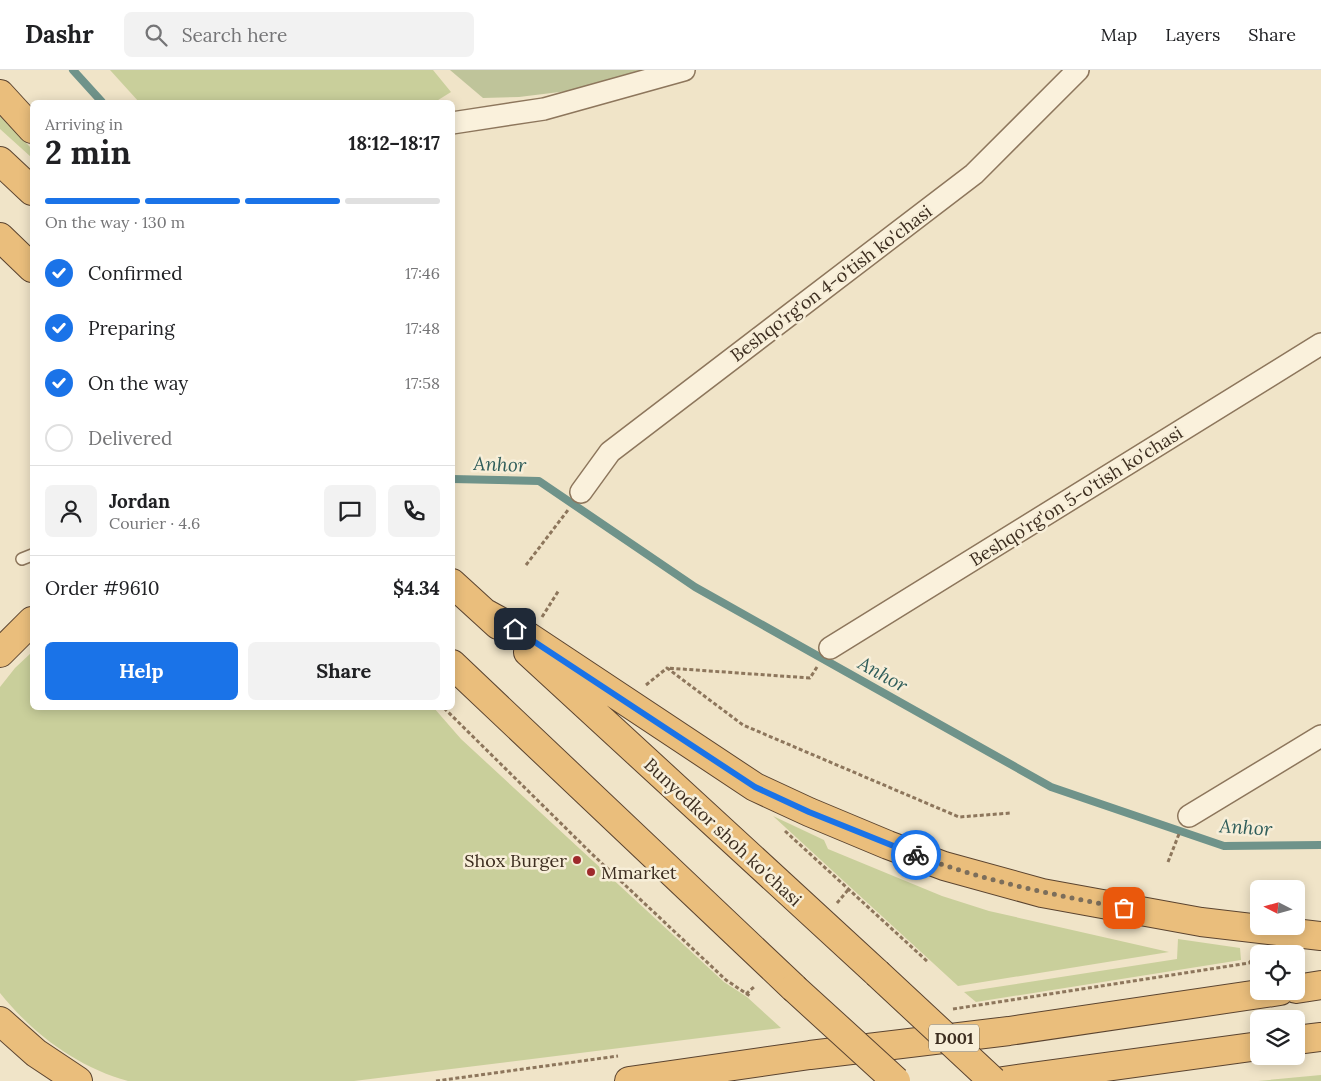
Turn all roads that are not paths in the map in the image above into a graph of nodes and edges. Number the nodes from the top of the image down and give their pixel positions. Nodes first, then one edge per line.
1 (684, 70) edge
2 (1078, 70) edge
3 (0, 94) edge
4 (455, 123) edge
5 (30, 127) edge
6 (0, 161) edge
7 (30, 189) edge
8 (0, 237) edge
9 (30, 266) edge
10 (1321, 344) edge
11 (581, 492) road end
12 (455, 585) edge
13 (485, 613) junction
14 (30, 623) edge
15 (830, 648) dead end
16 (0, 653) edge
17 (455, 667) edge
18 (1321, 736) edge
19 (1185, 824) road end
20 (1321, 936) edge
21 (1321, 985) edge
22 (1305, 988) edge
23 (1250, 995) edge
24 (0, 1021) edge
25 (1321, 1037) edge
26 (1305, 1039) edge
27 (1250, 1047) edge
28 (78, 1081) edge
29 (629, 1081) edge
30 (896, 1081) edge
31 (993, 1081) edge
32 (1003, 1081) edge

1 - 4 street
2 - 11 street, Beshqo'rg'on 4-o'tish ko'chasi
3 - 5 highway
6 - 7 highway
8 - 9 highway
10 - 15 street, Beshqo'rg'on 5-o'tish ko'chasi
12 - 13 highway, Bunyodkor shoh ko'chasi
13 - 20 highway
13 - 31 highway, Bunyodkor shoh ko'chasi, bridge
14 - 16 highway
17 - 30 highway, bridge
18 - 19 street
21 - 22 highway
23 - 29 highway, D001
24 - 28 highway
25 - 26 highway
27 - 32 highway

